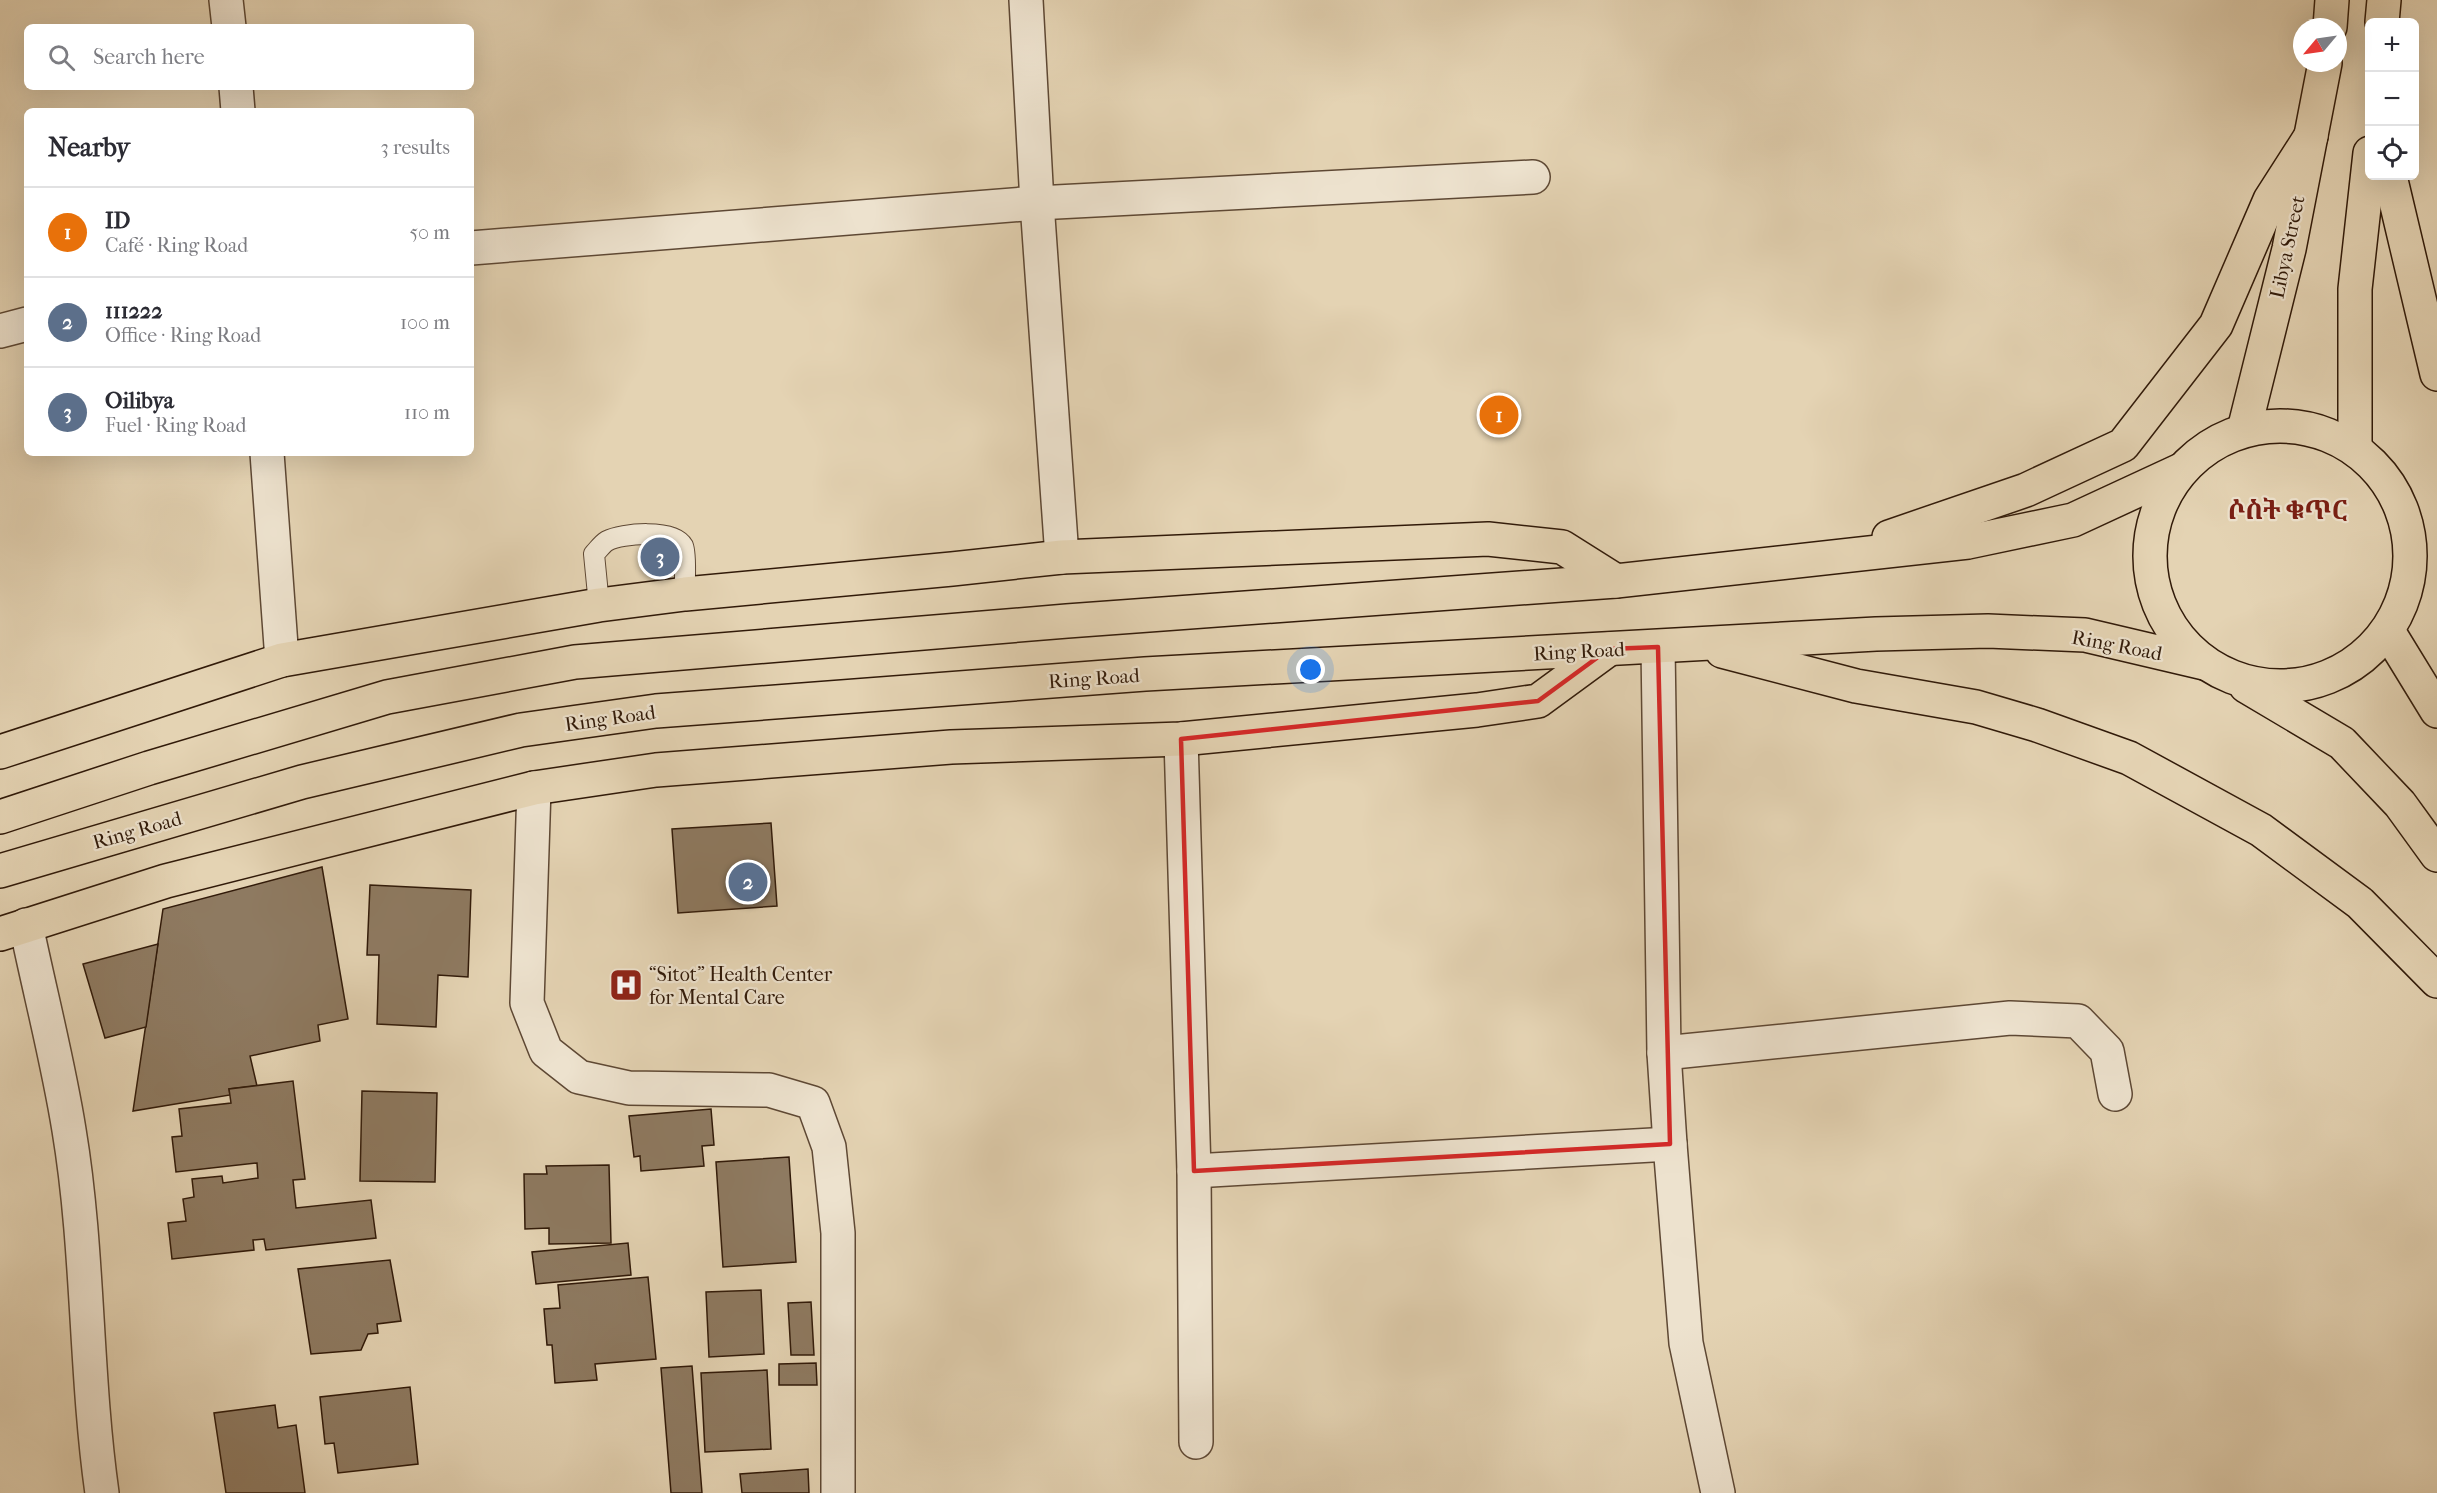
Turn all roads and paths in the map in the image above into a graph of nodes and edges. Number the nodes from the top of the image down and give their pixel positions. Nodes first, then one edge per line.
1 (226, 0) edge
2 (1026, 0) edge
3 (2332, 0) edge
4 (2384, 0) edge
5 (2331, 18) edge
6 (2382, 18) edge
7 (229, 24) edge
8 (2323, 72) edge
9 (236, 90) edge
10 (238, 108) edge
11 (2311, 136) junction
12 (1533, 177) dead end
13 (2367, 180) edge
14 (2391, 180) edge
15 (1037, 203) junction
16 (474, 248) edge
17 (24, 325) edge
18 (0, 331) edge
19 (2436, 368) edge
20 (2244, 430) junction
21 (2355, 449) junction
22 (267, 456) edge
23 (2181, 470) junction
24 (1062, 557) junction
25 (1831, 557) junction
26 (1616, 581) junction
27 (685, 594) junction
28 (599, 605) junction
29 (2388, 631) junction
30 (1694, 644) junction
31 (1658, 647) junction
32 (1609, 649) junction
33 (282, 660) junction
34 (2204, 663) junction
35 (2234, 679) junction
36 (2437, 711) edge
37 (1181, 739) junction
38 (0, 752) edge
39 (534, 788) junction
40 (0, 817) edge
41 (2437, 855) edge
42 (0, 871) edge
43 (13, 929) edge
44 (2437, 981) edge
45 (1664, 1053) junction
46 (2115, 1094) dead end
47 (1670, 1144) junction
48 (1194, 1171) junction
49 (1196, 1442) dead end
50 (102, 1493) edge
51 (838, 1493) edge
52 (1718, 1493) edge

1 - 7 street
2 - 15 street
3 - 5 main road
4 - 6 main road
8 - 11 main road, Libya Street
9 - 10 street
11 - 20 main road, Libya Street
11 - 25 main road
12 - 15 street
13 - 21 main road
14 - 19 main road
15 - 16 street
15 - 24 street
17 - 18 street
20 - 21 main road
20 - 23 main road
21 - 29 main road
22 - 33 street
23 - 25 main road
23 - 34 main road
24 - 26 main road
24 - 27 main road
25 - 26 main road
26 - 40 main road
27 - 28 main road
27 - 28 lane
28 - 33 main road
29 - 35 main road
29 - 36 main road
30 - 31 main road, Ring Road
30 - 34 main road, Ring Road
30 - 44 main road
31 - 32 main road, Ring Road
31 - 45 street
32 - 37 main road
32 - 42 main road, Ring Road
33 - 38 main road
34 - 35 main road
35 - 41 main road
37 - 39 main road
37 - 48 street
39 - 43 main road
39 - 51 street
43 - 50 street
45 - 46 street
45 - 47 street
47 - 48 street
47 - 52 street
48 - 49 street

